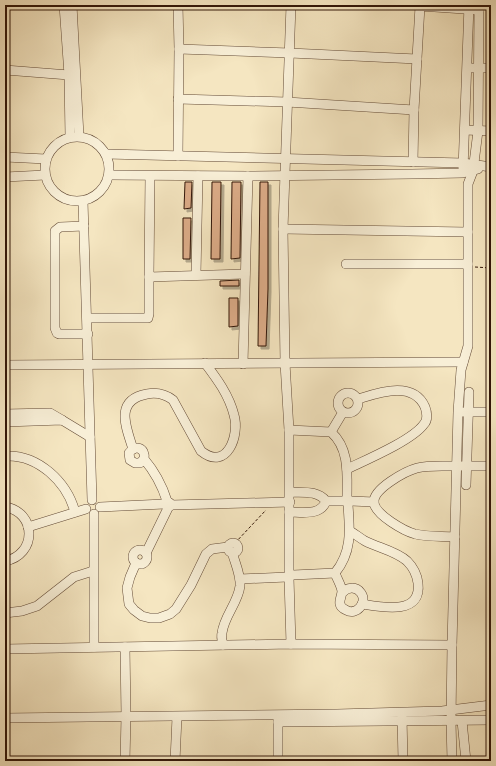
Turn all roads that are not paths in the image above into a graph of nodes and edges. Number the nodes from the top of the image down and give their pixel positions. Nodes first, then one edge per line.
1 (64, 5) edge
2 (72, 5) edge
3 (178, 5) edge
4 (291, 5) edge
5 (413, 5) edge
6 (420, 6) edge
7 (469, 7) edge
8 (479, 8) edge
9 (180, 49) junction
10 (290, 53) junction
11 (417, 59) junction
12 (467, 68) junction
13 (478, 68) junction
14 (491, 68) edge
15 (5, 70) edge
16 (69, 75) junction
17 (178, 100) junction
18 (287, 102) junction
19 (414, 110) junction
20 (465, 130) junction
21 (478, 131) junction
22 (491, 131) edge
23 (75, 136) junction
24 (106, 154) junction
25 (178, 156) junction
26 (5, 157) edge
27 (285, 158) junction
28 (46, 159) junction
29 (413, 162) junction
30 (474, 167) junction
31 (489, 167) edge
32 (463, 168) junction
33 (45, 175) junction
34 (109, 175) junction
35 (150, 176) junction
36 (198, 176) junction
37 (248, 176) junction
38 (284, 176) junction
39 (5, 177) edge
40 (468, 184) junction
41 (83, 201) junction
42 (84, 226) junction
43 (283, 229) junction
44 (468, 232) junction
45 (346, 264) dead end
46 (468, 265) junction
47 (245, 274) junction
48 (196, 275) junction
49 (149, 277) junction
50 (87, 318) junction
51 (88, 334) junction
52 (463, 362) junction
53 (205, 363) junction
54 (285, 363) junction
55 (243, 364) junction
56 (5, 365) edge
57 (89, 365) junction
58 (469, 392) dead end
59 (358, 399) junction
60 (343, 412) junction
61 (458, 412) junction
62 (468, 412) junction
63 (491, 412) edge
64 (5, 414) edge
65 (62, 420) junction
66 (5, 422) edge
67 (289, 430) junction
68 (332, 432) junction
69 (90, 437) junction
70 (5, 456) edge
71 (466, 465) junction
72 (457, 466) junction
73 (491, 466) edge
74 (347, 469) junction
75 (466, 485) dead end
76 (290, 497) junction
77 (326, 501) junction
78 (347, 501) junction
79 (374, 502) junction
80 (167, 505) junction
81 (5, 507) edge
82 (93, 510) junction
83 (75, 512) junction
84 (289, 512) junction
85 (28, 527) junction
86 (350, 531) junction
87 (455, 537) junction
88 (365, 541) junction
89 (348, 542) junction
90 (5, 561) edge
91 (93, 572) junction
92 (335, 573) junction
93 (290, 575) junction
94 (240, 579) junction
95 (342, 593) junction
96 (362, 604) junction
97 (5, 613) edge
98 (291, 644) junction
99 (223, 645) junction
100 (452, 645) junction
101 (94, 647) junction
102 (125, 647) junction
103 (5, 649) edge
104 (491, 705) edge
105 (451, 710) junction
106 (402, 712) junction
107 (126, 716) junction
108 (177, 717) junction
109 (5, 718) edge
110 (278, 719) junction
111 (491, 720) edge
112 (451, 721) junction
113 (462, 721) junction
114 (402, 722) junction
115 (125, 761) edge
116 (176, 761) edge
117 (278, 761) edge
118 (403, 761) edge
119 (452, 761) edge
120 (466, 761) edge

1 - 16 street
2 - 23 street
3 - 9 street
4 - 10 street
5 - 6 street
6 - 7 street
6 - 11 street
7 - 8 street
7 - 12 street
8 - 13 street
9 - 10 street
9 - 17 street
10 - 11 street
10 - 18 street
11 - 19 street
12 - 13 street
12 - 20 street
13 - 14 street
13 - 21 street
15 - 16 street
16 - 23 street
17 - 18 street
17 - 25 street
18 - 19 street
18 - 27 street
19 - 29 street
20 - 21 street
20 - 32 street
21 - 22 street
21 - 30 street
23 - 24 street
23 - 28 street
24 - 25 street
24 - 34 street
25 - 27 street
26 - 28 street
27 - 29 street
27 - 38 street
28 - 33 street
29 - 32 street
30 - 31 street
30 - 32 street
30 - 40 street
32 - 38 street
32 - 40 street
33 - 39 street
33 - 41 street
34 - 35 street
34 - 41 street
35 - 36 street
35 - 49 street
36 - 37 street
36 - 48 street
37 - 38 street
37 - 47 street
38 - 43 street
40 - 44 street
41 - 42 street
42 - 50 street
42 - 51 street
43 - 44 street
43 - 54 street
44 - 46 street
45 - 46 street
46 - 52 street
47 - 48 street
47 - 55 street
48 - 49 street
49 - 50 street
50 - 51 street
51 - 57 street
52 - 54 street
52 - 61 street
53 - 55 street
53 - 57 street
53 - 80 street
54 - 55 street
54 - 67 street
56 - 57 street
57 - 69 street
58 - 62 street
59 - 60 street
59 - 60 street
59 - 74 street
60 - 68 street
61 - 62 street
61 - 72 street
62 - 63 street
62 - 71 street
64 - 65 street
65 - 66 street
65 - 69 street
67 - 68 street
67 - 76 street
68 - 74 street
69 - 82 street
70 - 83 street
71 - 72 street
71 - 73 street
71 - 75 street
72 - 79 street
72 - 87 street
74 - 78 street
76 - 77 street
76 - 80 street
76 - 84 street
77 - 78 street
77 - 84 street
78 - 79 street
78 - 86 street
79 - 87 street
80 - 82 street
80 - 94 street
81 - 85 street
82 - 83 street
82 - 91 street
83 - 85 street
84 - 93 street
85 - 90 street
86 - 88 street
86 - 89 street
87 - 100 street
88 - 89 street
88 - 96 street
89 - 92 street
91 - 97 street
91 - 101 street
92 - 93 street
92 - 95 street
93 - 94 street
93 - 98 street
94 - 99 street
95 - 96 street
95 - 96 street
98 - 99 street
98 - 100 street
99 - 102 street
100 - 105 street
101 - 102 street
101 - 103 street
102 - 107 street
104 - 105 street
105 - 106 street
105 - 112 street
106 - 110 street
106 - 114 street
107 - 108 street
107 - 109 street
107 - 115 street
108 - 110 street
108 - 116 street
110 - 114 street
110 - 117 street
111 - 113 street
112 - 113 street
112 - 114 street
112 - 119 street
113 - 120 street
114 - 118 street

